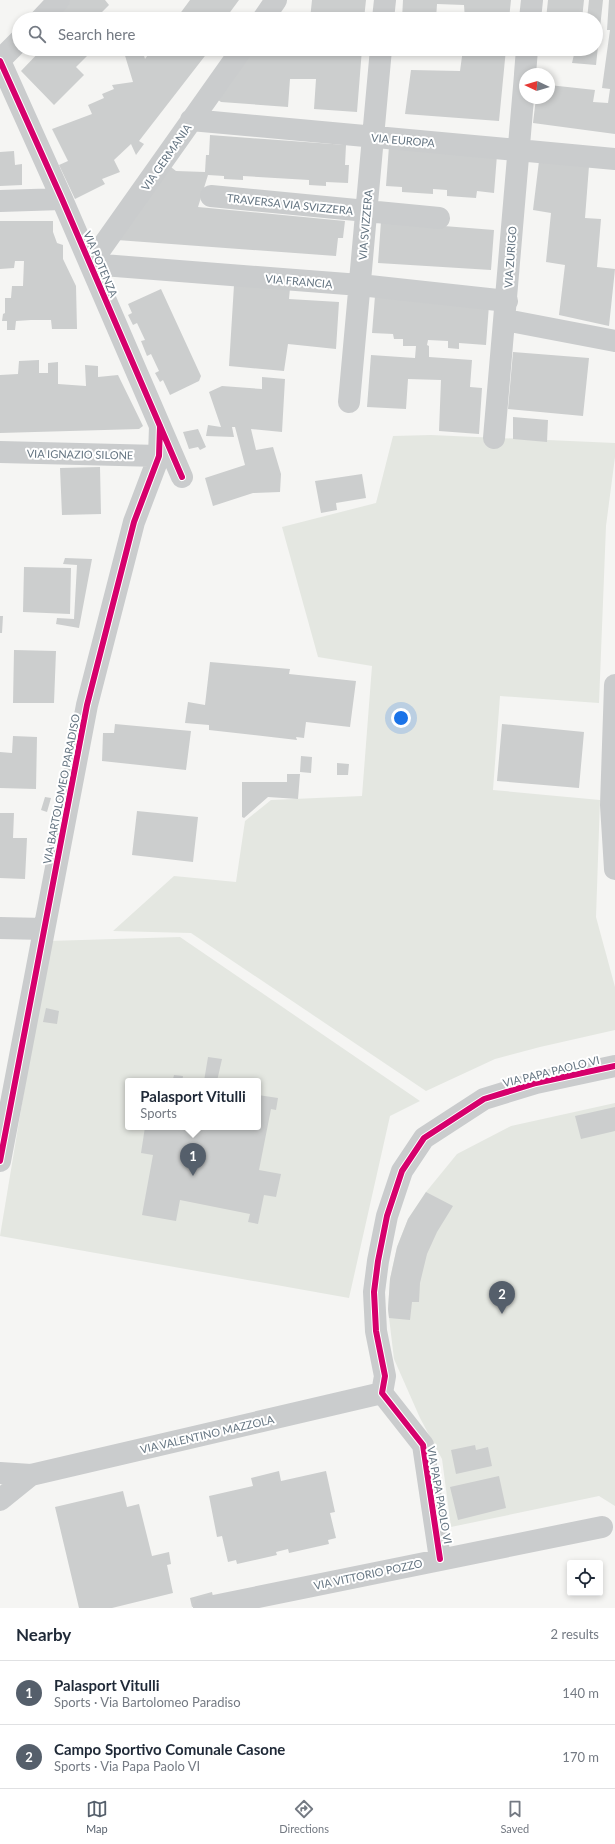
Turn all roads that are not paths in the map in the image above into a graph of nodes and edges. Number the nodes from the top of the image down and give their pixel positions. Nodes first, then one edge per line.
1 (59, 0) edge
2 (276, 0) edge
3 (385, 0) edge
4 (532, 0) edge
5 (48, 12) edge
6 (268, 12) edge
7 (384, 12) edge
8 (531, 12) edge
9 (12, 48) edge
10 (237, 56) edge
11 (380, 56) edge
12 (526, 56) edge
13 (0, 61) edge
14 (526, 68) edge
15 (522, 104) edge
16 (191, 120) junction
17 (373, 137) junction
18 (518, 150) junction
19 (615, 159) edge
20 (212, 196) dead end
21 (62, 199) junction
22 (0, 201) edge
23 (366, 212) junction
24 (439, 218) dead end
25 (90, 264) junction
26 (360, 285) junction
27 (506, 310) junction
28 (615, 341) edge
29 (349, 402) dead end
30 (160, 426) junction
31 (494, 438) dead end
32 (0, 452) edge
33 (159, 456) junction
34 (182, 477) dead end
35 (615, 685) edge
36 (615, 867) edge
37 (0, 928) edge
38 (44, 929) junction
39 (615, 1066) edge
40 (0, 1160) edge
41 (382, 1393) junction
42 (0, 1473) edge
43 (30, 1475) junction
44 (0, 1500) edge
45 (602, 1526) dead end
46 (440, 1559) junction
47 (204, 1608) edge

1 - 5 street
2 - 6 street
3 - 7 street
4 - 8 street
9 - 13 street
10 - 16 street, VIA GERMANIA
11 - 17 street, VIA SVIZZERA
12 - 14 street, VIA ZURIGO
13 - 21 street, VIA POTENZA
15 - 18 street, VIA ZURIGO
16 - 17 street, VIA EUROPA
16 - 25 street, VIA GERMANIA
17 - 18 street, VIA EUROPA
17 - 23 street, VIA SVIZZERA
18 - 19 street, VIA EUROPA
18 - 27 street, VIA ZURIGO
20 - 23 street, TRAVERSA VIA SVIZZERA
21 - 22 street
21 - 25 street, VIA POTENZA
23 - 24 street, TRAVERSA VIA SVIZZERA
23 - 26 street, VIA SVIZZERA
25 - 26 street, VIA FRANCIA
25 - 30 street, VIA POTENZA
26 - 27 street, VIA FRANCIA
26 - 29 street, VIA SVIZZERA
27 - 28 street, VIA FRANCIA
27 - 31 street, VIA ZURIGO
30 - 33 street, VIA BARTOLOMEO PARADISO
30 - 34 street, VIA POTENZA
32 - 33 street, VIA IGNAZIO SILONE
33 - 38 street, VIA BARTOLOMEO PARADISO
35 - 36 street
37 - 38 street
38 - 40 street, VIA BARTOLOMEO PARADISO
39 - 41 street, VIA PAPA PAOLO VI
41 - 43 street, VIA VALENTINO MAZZOLA
41 - 46 street, VIA PAPA PAOLO VI
42 - 43 street, VIA VALENTINO MAZZOLA
43 - 44 street, VIA VALENTINO MAZZOLA
45 - 46 street, VIA VITTORIO POZZO
46 - 47 street, VIA VITTORIO POZZO

